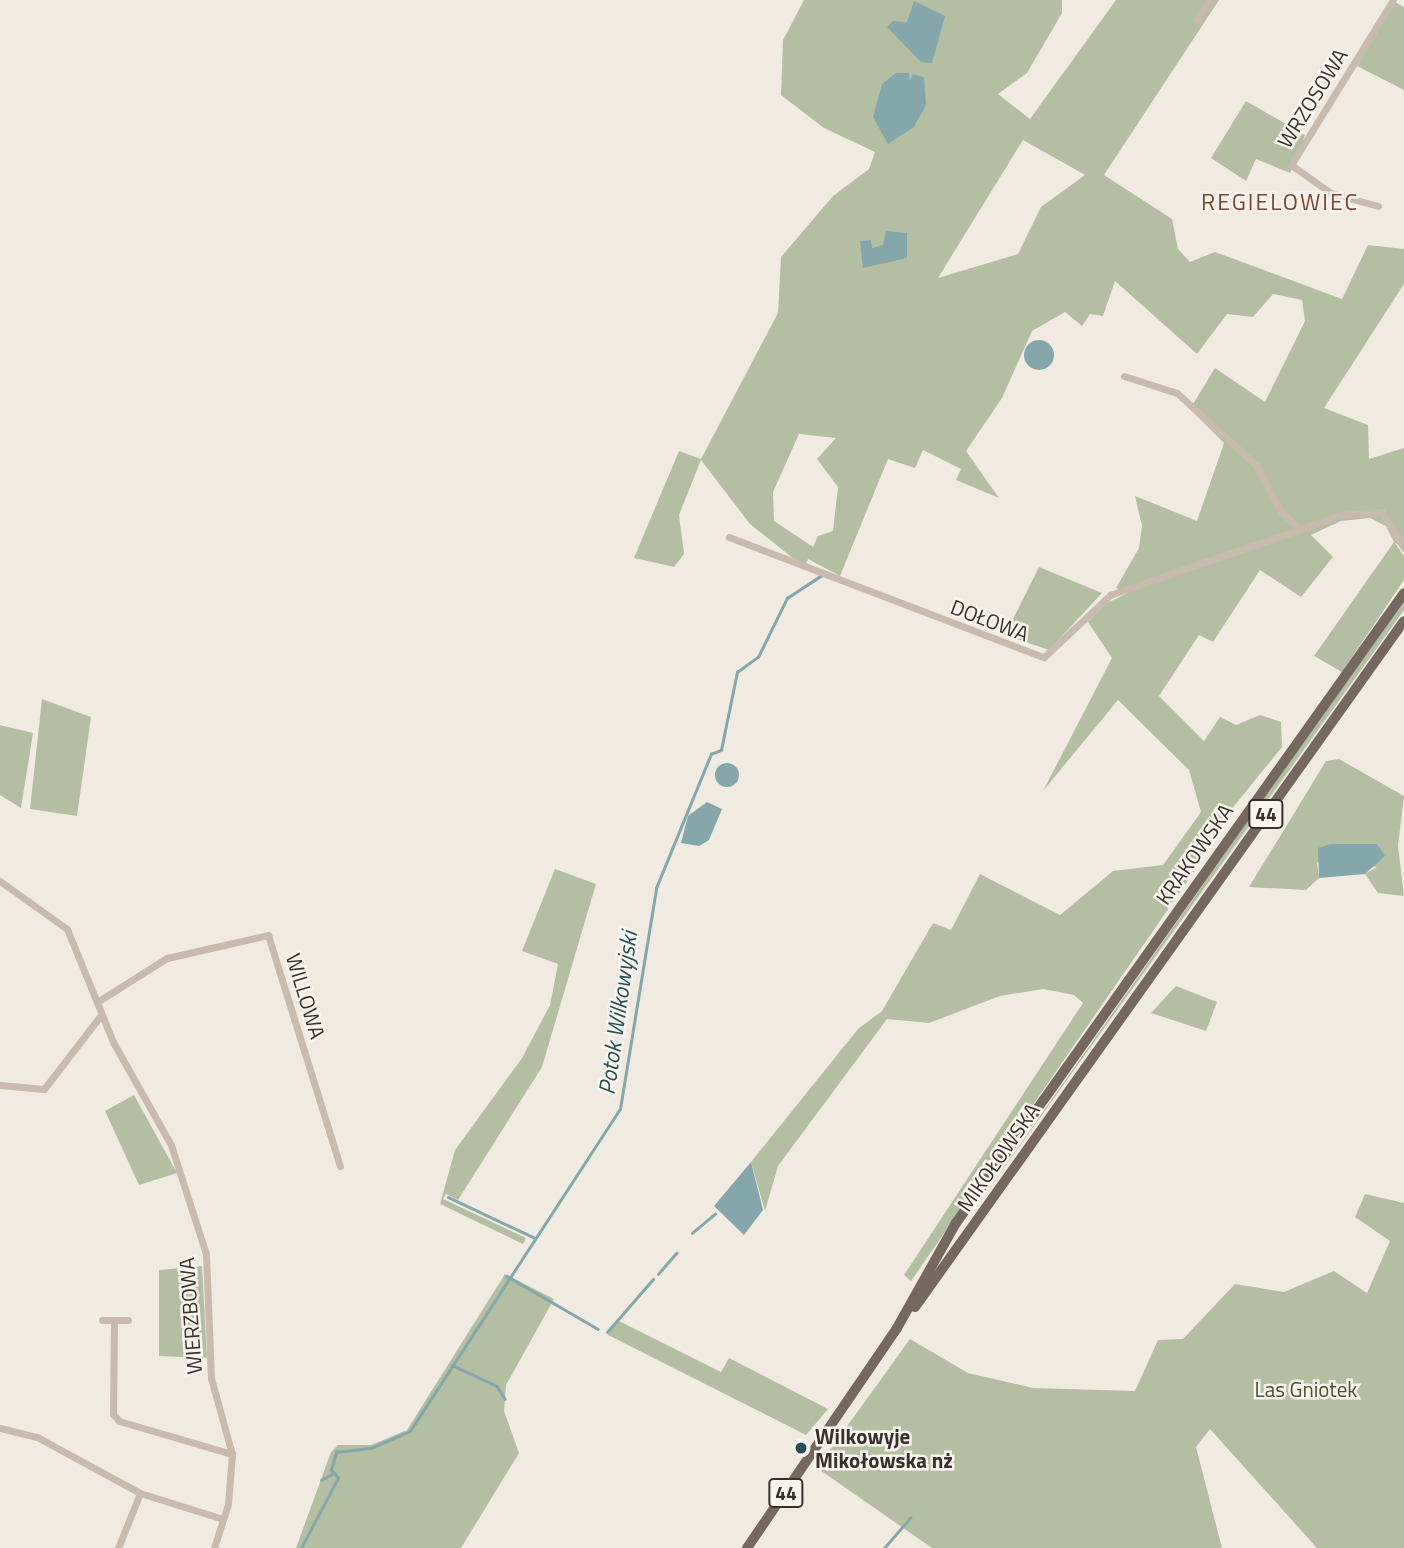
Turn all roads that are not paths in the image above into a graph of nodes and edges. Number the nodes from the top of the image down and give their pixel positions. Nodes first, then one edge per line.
1 (1209, 0) edge
2 (1393, 0) edge
3 (1197, 20) dead end
4 (1378, 206) dead end
5 (1124, 376) dead end
6 (1300, 529) junction
7 (729, 537) dead end
8 (1404, 548) edge
9 (1404, 593) edge
10 (1404, 621) edge
11 (0, 881) edge
12 (97, 1002) junction
13 (1114, 1002) joint
14 (1129, 1007) joint
15 (101, 1015) junction
16 (0, 1086) edge
17 (340, 1166) dead end
18 (103, 1320) dead end
19 (114, 1320) junction
20 (128, 1320) dead end
21 (897, 1328) junction
22 (0, 1428) edge
23 (232, 1454) junction
24 (140, 1493) junction
25 (223, 1519) junction
26 (118, 1548) edge
27 (214, 1548) edge
28 (747, 1548) edge

1 - 3 street
2 - 4 street, WRZOSOWA
5 - 6 street
6 - 7 street, DOŁOWA
6 - 8 street, DOŁOWA
9 - 13 main road, KRAKOWSKA / 44
10 - 14 main road, KRAKOWSKA / 44
11 - 12 street, WIERZBOWA
12 - 15 street, WIERZBOWA
12 - 17 street, WILLOWA
13 - 21 main road, MIKOŁOWSKA / 44
14 - 21 main road, MIKOŁOWSKA / 44
15 - 16 street
15 - 23 street, WIERZBOWA
18 - 19 street
19 - 20 street
19 - 23 street
21 - 28 main road, MIKOŁOWSKA / 44
22 - 24 street
23 - 25 street, WIERZBOWA
24 - 25 street
24 - 26 street
25 - 27 street, WIERZBOWA

